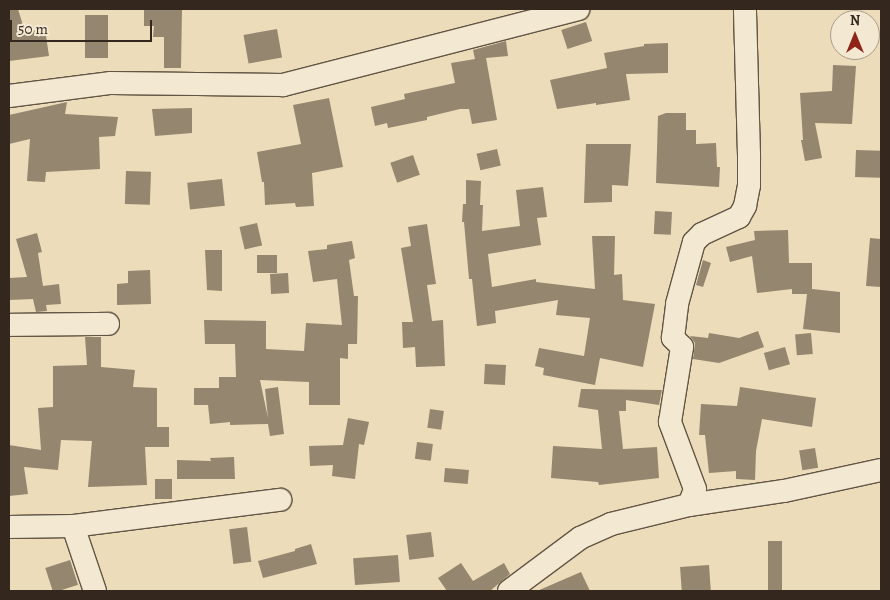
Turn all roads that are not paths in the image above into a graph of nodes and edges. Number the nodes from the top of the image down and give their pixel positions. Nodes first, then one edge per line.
1 (578, 9) edge
2 (745, 9) edge
3 (9, 96) edge
4 (108, 324) dead end
5 (9, 325) edge
6 (881, 470) edge
7 (280, 500) dead end
8 (689, 505) junction
9 (73, 526) junction
10 (9, 527) edge
11 (94, 591) edge
12 (509, 591) edge

1 - 3 street
2 - 8 street
4 - 5 street
6 - 8 street
7 - 9 street
8 - 12 street
9 - 10 street
9 - 11 street

